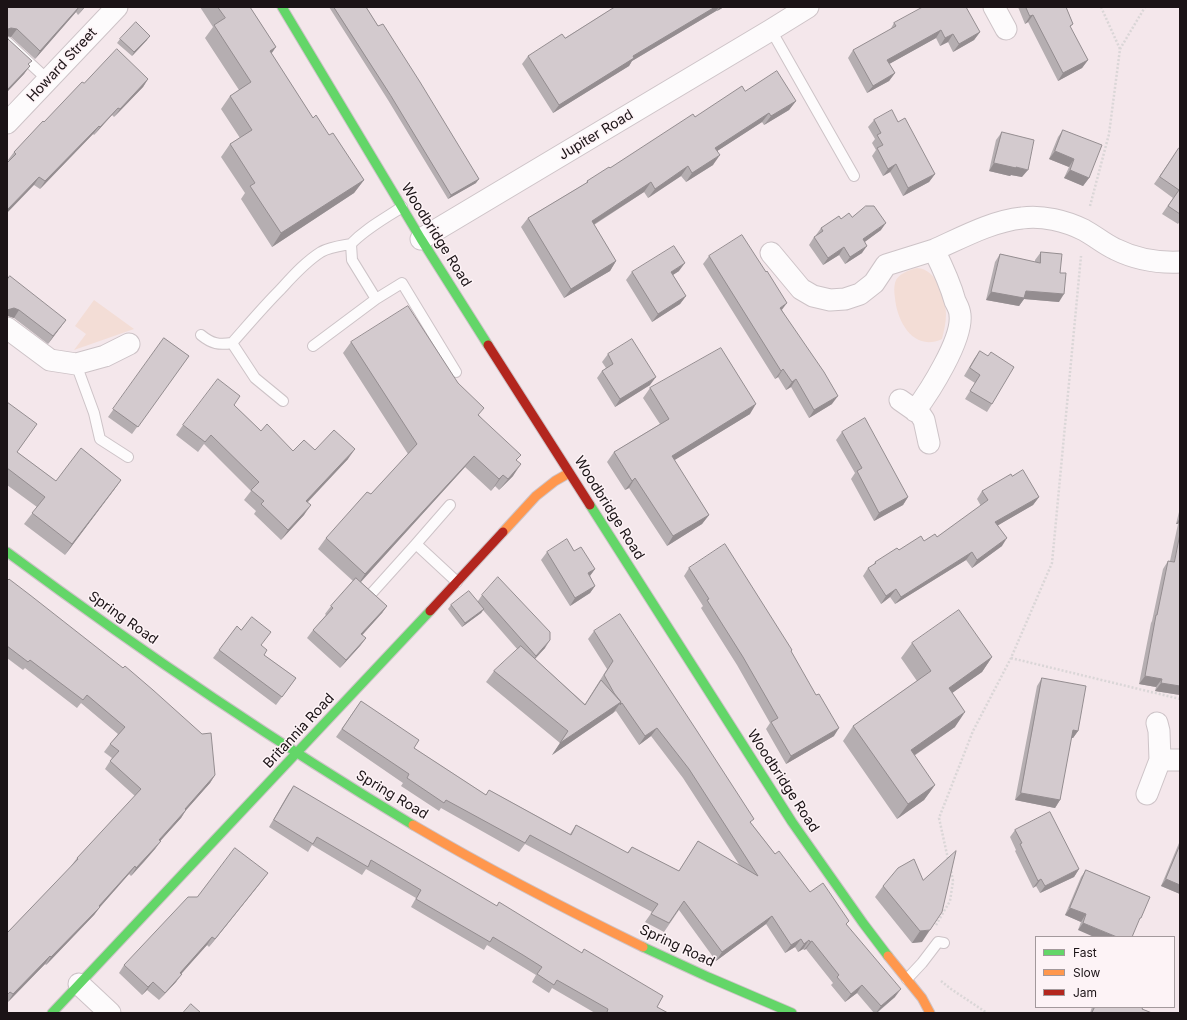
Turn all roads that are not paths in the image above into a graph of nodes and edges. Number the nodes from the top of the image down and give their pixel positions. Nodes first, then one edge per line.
1 (117, 7) edge
2 (282, 7) edge
3 (808, 7) edge
4 (994, 7) edge
5 (1006, 29) dead end
6 (771, 30) junction
7 (7, 42) edge
8 (48, 80) junction
9 (7, 123) edge
10 (854, 176) dead end
11 (402, 208) junction
12 (421, 239) junction
13 (351, 244) junction
14 (934, 250) junction
15 (771, 253) dead end
16 (1180, 262) edge
17 (376, 299) junction
18 (7, 328) edge
19 (201, 335) dead end
20 (232, 343) junction
21 (129, 344) dead end
22 (313, 346) dead end
23 (76, 364) junction
24 (456, 372) dead end
25 (282, 401) dead end
26 (929, 443) dead end
27 (128, 457) dead end
28 (569, 472) junction
29 (450, 505) dead end
30 (416, 544) junction
31 (7, 552) edge
32 (458, 582) junction
33 (371, 594) edge
34 (1157, 723) dead end
35 (298, 753) junction
36 (1170, 760) edge
37 (1147, 794) dead end
38 (944, 943) dead end
39 (907, 979) junction
40 (79, 984) junction
41 (52, 1013) edge
42 (110, 1013) edge
43 (792, 1013) edge
44 (930, 1013) edge

1 - 8 street, Howard Street
2 - 11 street, Woodbridge Road
3 - 6 street, Jupiter Road
4 - 5 street
6 - 10 lane
6 - 12 street, Jupiter Road
7 - 8 lane
8 - 9 street, Howard Street
11 - 12 street, Woodbridge Road
11 - 13 lane
12 - 28 street, Woodbridge Road
13 - 17 lane
13 - 20 lane
14 - 15 street
14 - 16 street
14 - 26 street
17 - 22 lane
17 - 24 lane
18 - 23 street
19 - 20 lane
20 - 25 lane
21 - 23 street
23 - 27 lane
28 - 32 street, Britannia Road
28 - 39 street, Woodbridge Road
29 - 30 lane
30 - 32 lane
30 - 33 lane
31 - 35 street, Spring Road
32 - 35 street, Britannia Road
34 - 36 street
35 - 40 street, Britannia Road
35 - 43 street, Spring Road
36 - 37 street
38 - 39 lane
39 - 44 street, Woodbridge Road
40 - 41 street, Britannia Road
40 - 42 street

